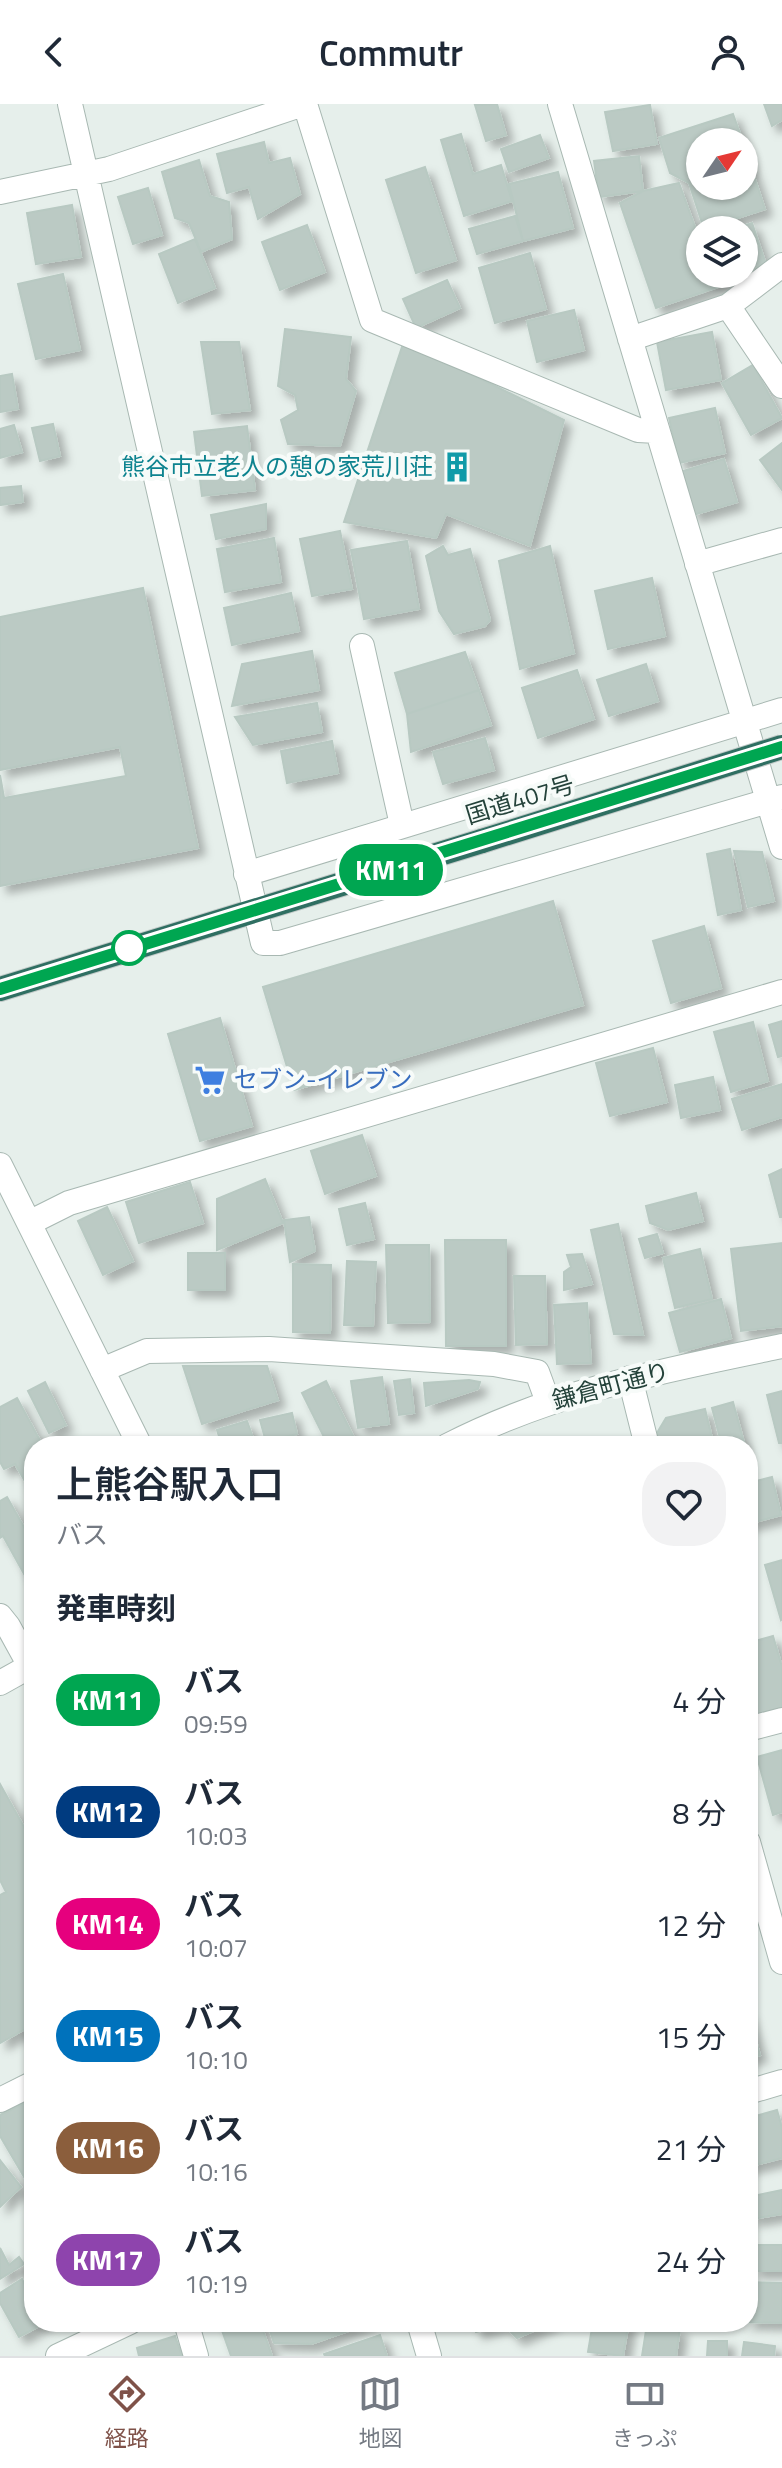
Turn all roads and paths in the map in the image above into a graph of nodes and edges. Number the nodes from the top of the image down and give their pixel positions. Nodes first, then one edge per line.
1 (70, 104) edge
2 (304, 104) edge
3 (560, 104) edge
4 (87, 173) junction
5 (0, 192) edge
6 (782, 265) edge
7 (728, 306) junction
8 (630, 339) junction
9 (782, 386) edge
10 (657, 431) junction
11 (782, 540) edge
12 (697, 564) junction
13 (362, 646) dead end
14 (782, 710) edge
15 (745, 721) junction
16 (782, 747) edge
17 (775, 799) edge
18 (402, 825) junction
19 (782, 847) edge
20 (246, 874) junction
21 (255, 912) junction
22 (0, 989) edge
23 (782, 992) edge
24 (0, 1165) edge
25 (29, 1223) junction
26 (782, 1346) edge
27 (102, 1370) junction
28 (630, 1378) junction
29 (548, 1402) junction
30 (135, 1436) edge
31 (467, 1436) edge
32 (644, 1436) edge
33 (0, 1616) edge
34 (24, 1652) edge
35 (24, 1670) edge
36 (0, 1683) edge
37 (782, 1720) edge
38 (758, 1726) edge
39 (758, 1877) edge
40 (782, 1962) edge
41 (782, 2082) edge
42 (24, 2088) edge
43 (758, 2089) edge
44 (0, 2100) edge
45 (109, 2332) edge
46 (189, 2332) edge
47 (422, 2332) edge
48 (58, 2356) edge
49 (196, 2356) edge
50 (429, 2356) edge

1 - 4 street
2 - 4 street
2 - 10 street
3 - 8 street
4 - 5 street
4 - 20 street
6 - 7 street
7 - 8 street
7 - 9 street
8 - 10 street
10 - 12 street
11 - 12 street
12 - 15 street
13 - 18 street
14 - 15 street
15 - 17 street
15 - 18 street
16 - 21 highway, 国道407号, bridge
17 - 19 street
17 - 21 street
18 - 20 street
20 - 21 street
21 - 22 highway, 国道407号
23 - 25 street
24 - 25 street
25 - 27 street
26 - 28 street, 鎌倉町通り
27 - 29 street
27 - 30 street
28 - 29 street, 鎌倉町通り
28 - 32 street
29 - 31 street, 鎌倉町通り
33 - 34 street
35 - 36 street
37 - 38 street
39 - 40 street
41 - 43 street
42 - 44 street
45 - 48 street
46 - 49 street
47 - 50 street

